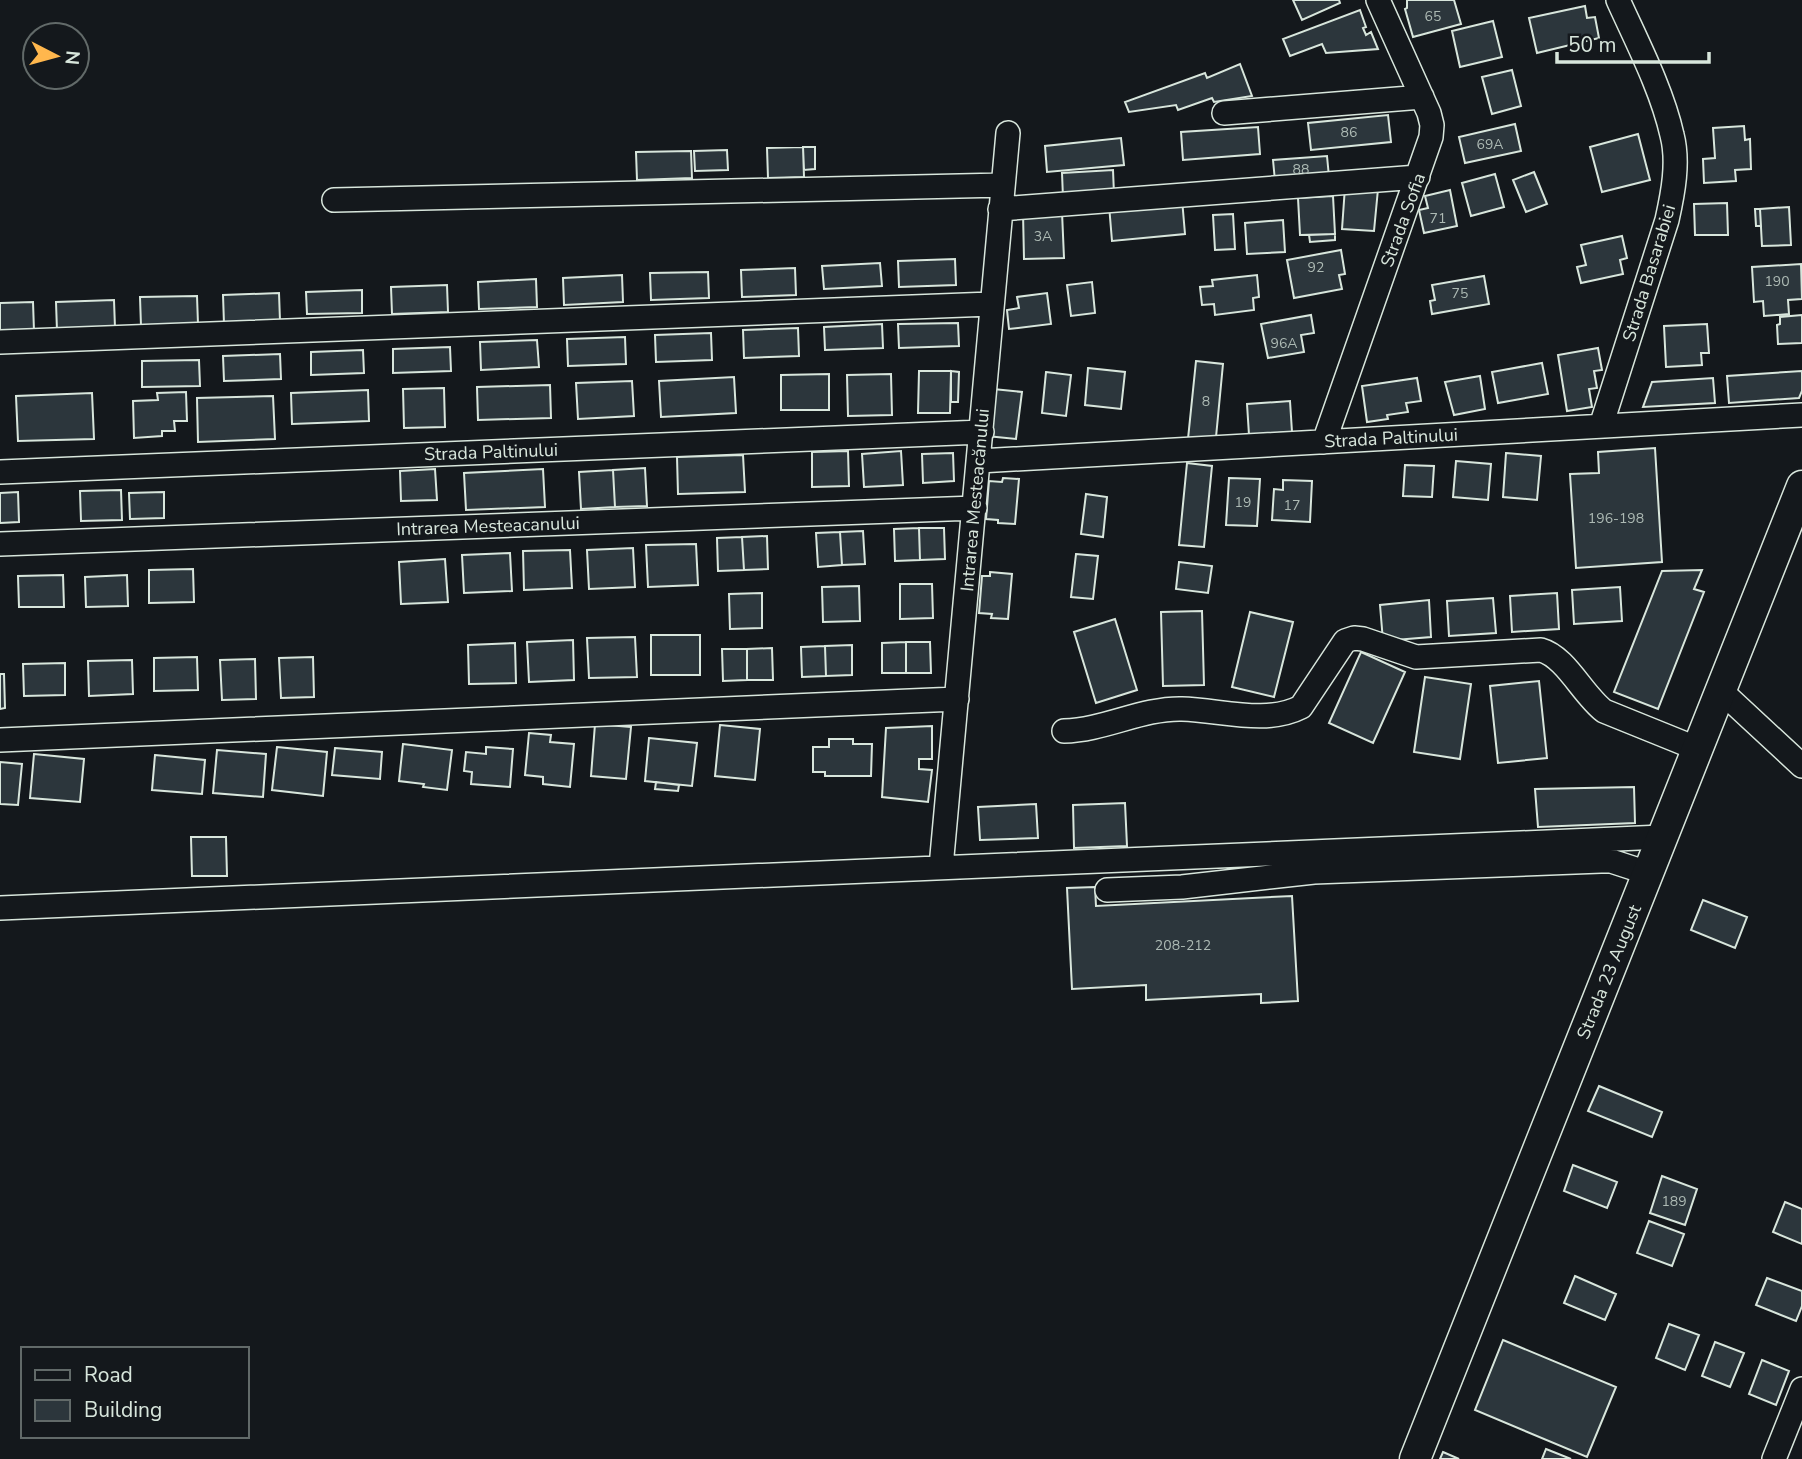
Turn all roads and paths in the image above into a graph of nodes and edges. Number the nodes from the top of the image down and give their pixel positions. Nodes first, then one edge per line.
1 (1378, 0) edge
2 (1618, 0) edge
3 (1422, 97) junction
4 (1224, 113) dead end
5 (1008, 133) dead end
6 (1418, 177) junction
7 (1003, 185) junction
8 (334, 200) dead end
9 (1000, 209) junction
10 (991, 304) junction
11 (0, 342) edge
12 (1802, 415) edge
13 (1601, 426) junction
14 (982, 432) junction
15 (1324, 442) junction
16 (979, 461) junction
17 (0, 472) edge
18 (1802, 486) edge
19 (975, 508) junction
20 (0, 544) edge
21 (1720, 690) junction
22 (957, 699) junction
23 (1064, 731) dead end
24 (0, 740) edge
25 (1698, 749) junction
26 (1802, 766) edge
27 (1662, 837) junction
28 (941, 867) junction
29 (1648, 873) junction
30 (1107, 890) dead end
31 (0, 908) edge
32 (1802, 1389) edge
33 (1415, 1459) edge
34 (1774, 1459) edge

1 - 3 street, Strada Sofia
2 - 13 street, Strada Basarabiei
3 - 4 street
3 - 6 street, Strada Sofia
5 - 7 street, Intrarea Mesteacănului
6 - 9 street
6 - 15 street, Strada Sofia
7 - 8 street
7 - 9 street, Intrarea Mesteacănului
9 - 10 street, Intrarea Mesteacănului
10 - 11 street
10 - 14 street, Intrarea Mesteacănului
12 - 13 street, Strada Paltinului
13 - 15 street, Strada Paltinului
14 - 16 street, Intrarea Mesteacănului
14 - 17 street, Strada Paltinului
15 - 16 street, Strada Paltinului
16 - 19 street, Intrarea Mesteacănului
18 - 21 main road, Strada 23 August
19 - 20 street, Intrarea Mesteacanului
19 - 22 street, Intrarea Mesteacănului
21 - 25 main road, Strada 23 August
21 - 26 street
22 - 24 street
22 - 28 street, Intrarea Mesteacănului
23 - 25 street
25 - 27 main road, Strada 23 August
27 - 28 street
27 - 29 main road, Strada 23 August
28 - 31 street
29 - 30 street
29 - 33 main road, Strada 23 August
32 - 34 street

